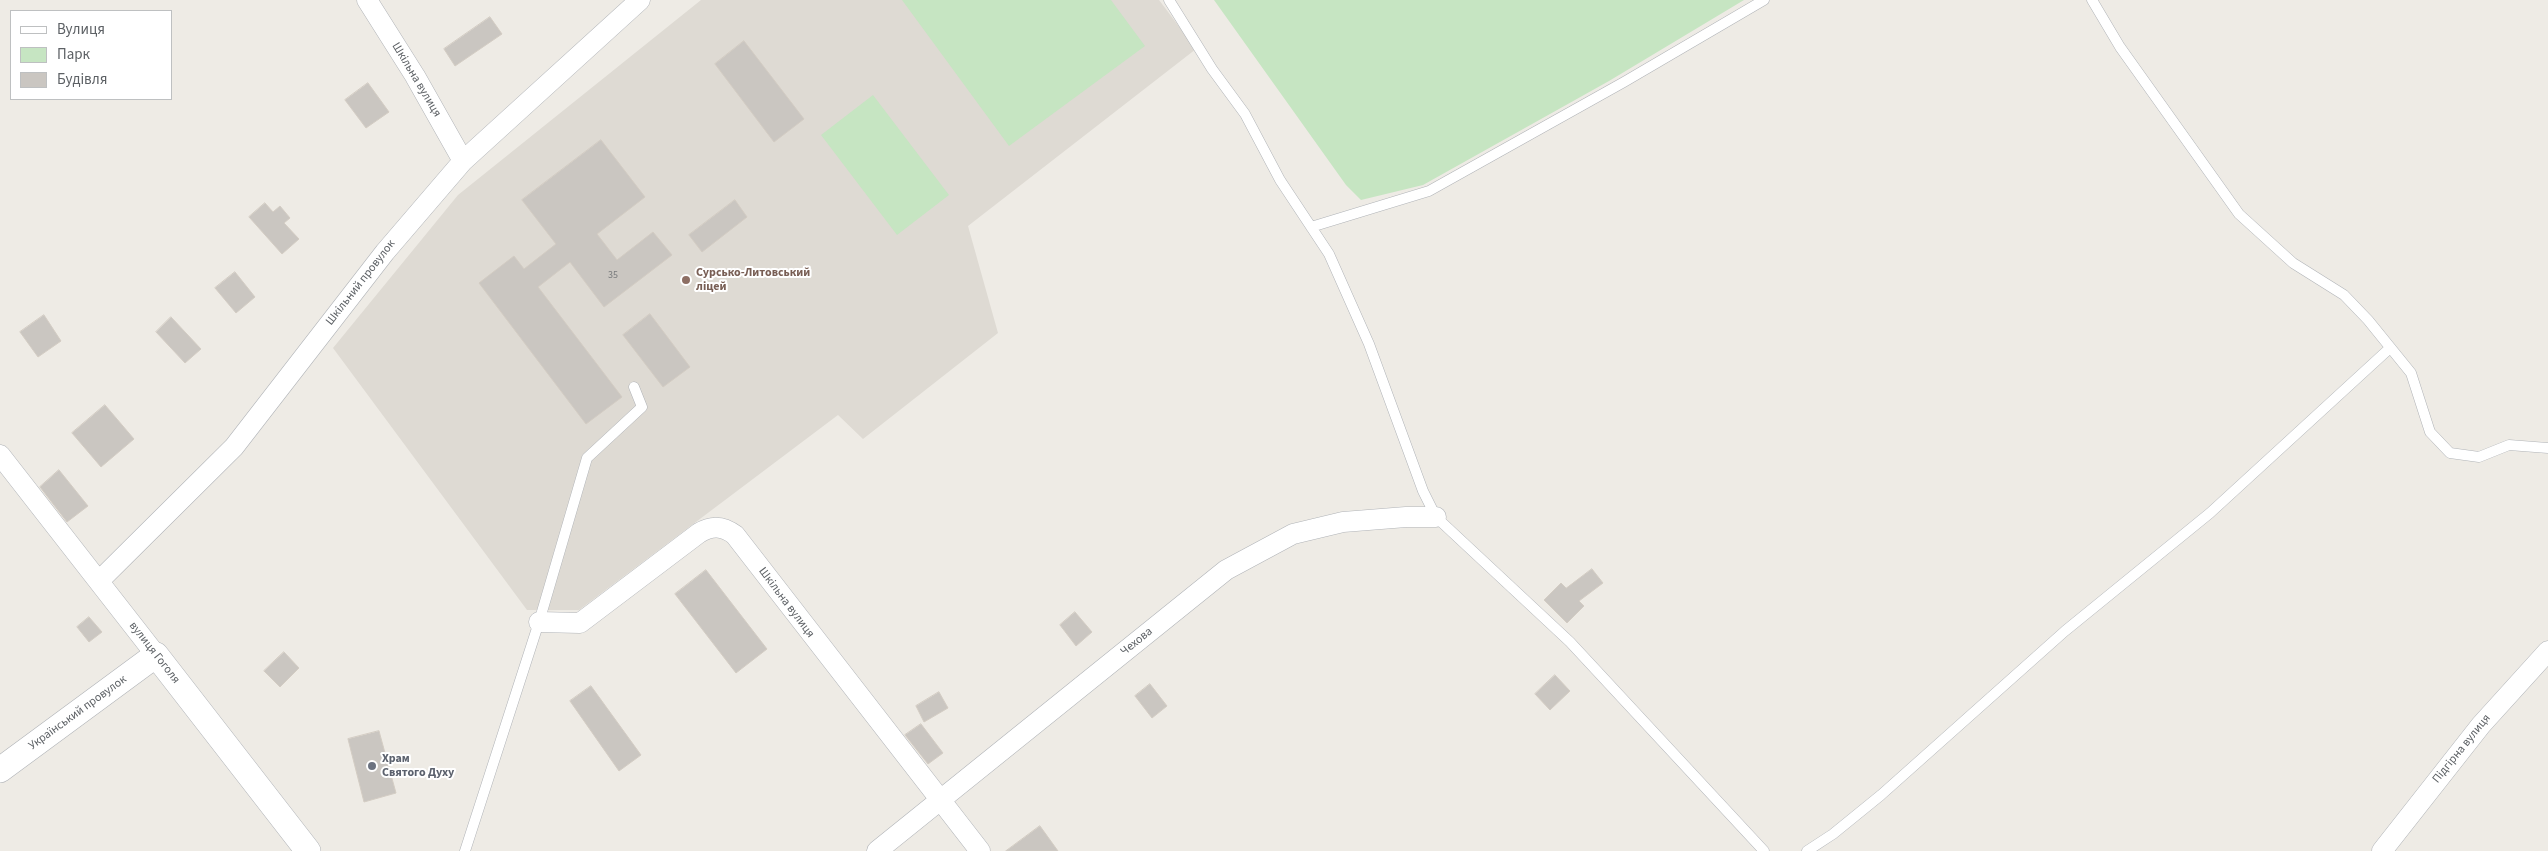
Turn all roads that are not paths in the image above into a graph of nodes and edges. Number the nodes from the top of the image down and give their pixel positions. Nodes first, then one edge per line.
1 (367, 0) edge
2 (640, 0) edge
3 (1169, 0) edge
4 (1764, 0) edge
5 (2092, 0) edge
6 (463, 161) junction
7 (1311, 227) junction
8 (2390, 348) junction
9 (634, 387) dead end
10 (2548, 448) edge
11 (0, 455) edge
12 (1436, 517) junction
13 (99, 581) junction
14 (539, 622) junction
15 (2548, 651) edge
16 (156, 655) junction
17 (0, 770) edge
18 (941, 800) junction
19 (308, 851) edge
20 (465, 851) edge
21 (877, 851) edge
22 (980, 851) edge
23 (1764, 851) edge
24 (1807, 851) edge
25 (2382, 851) edge

1 - 6 street, Шкільна вулиця
2 - 6 street, Шкільний провулок
3 - 7 lane
4 - 7 lane
5 - 8 lane
6 - 13 street, Шкільний провулок
7 - 12 lane
8 - 10 lane
8 - 24 lane
9 - 14 lane
11 - 13 street, вулиця Гоголя
12 - 18 street, Чехова
12 - 23 lane
13 - 16 street, вулиця Гоголя
14 - 18 street, Шкільна вулиця
14 - 20 lane
15 - 25 street, Підгірна вулиця
16 - 17 street, Український провулок
16 - 19 street, вулиця Гоголя
18 - 21 street, Чехова
18 - 22 street, Шкільна вулиця

